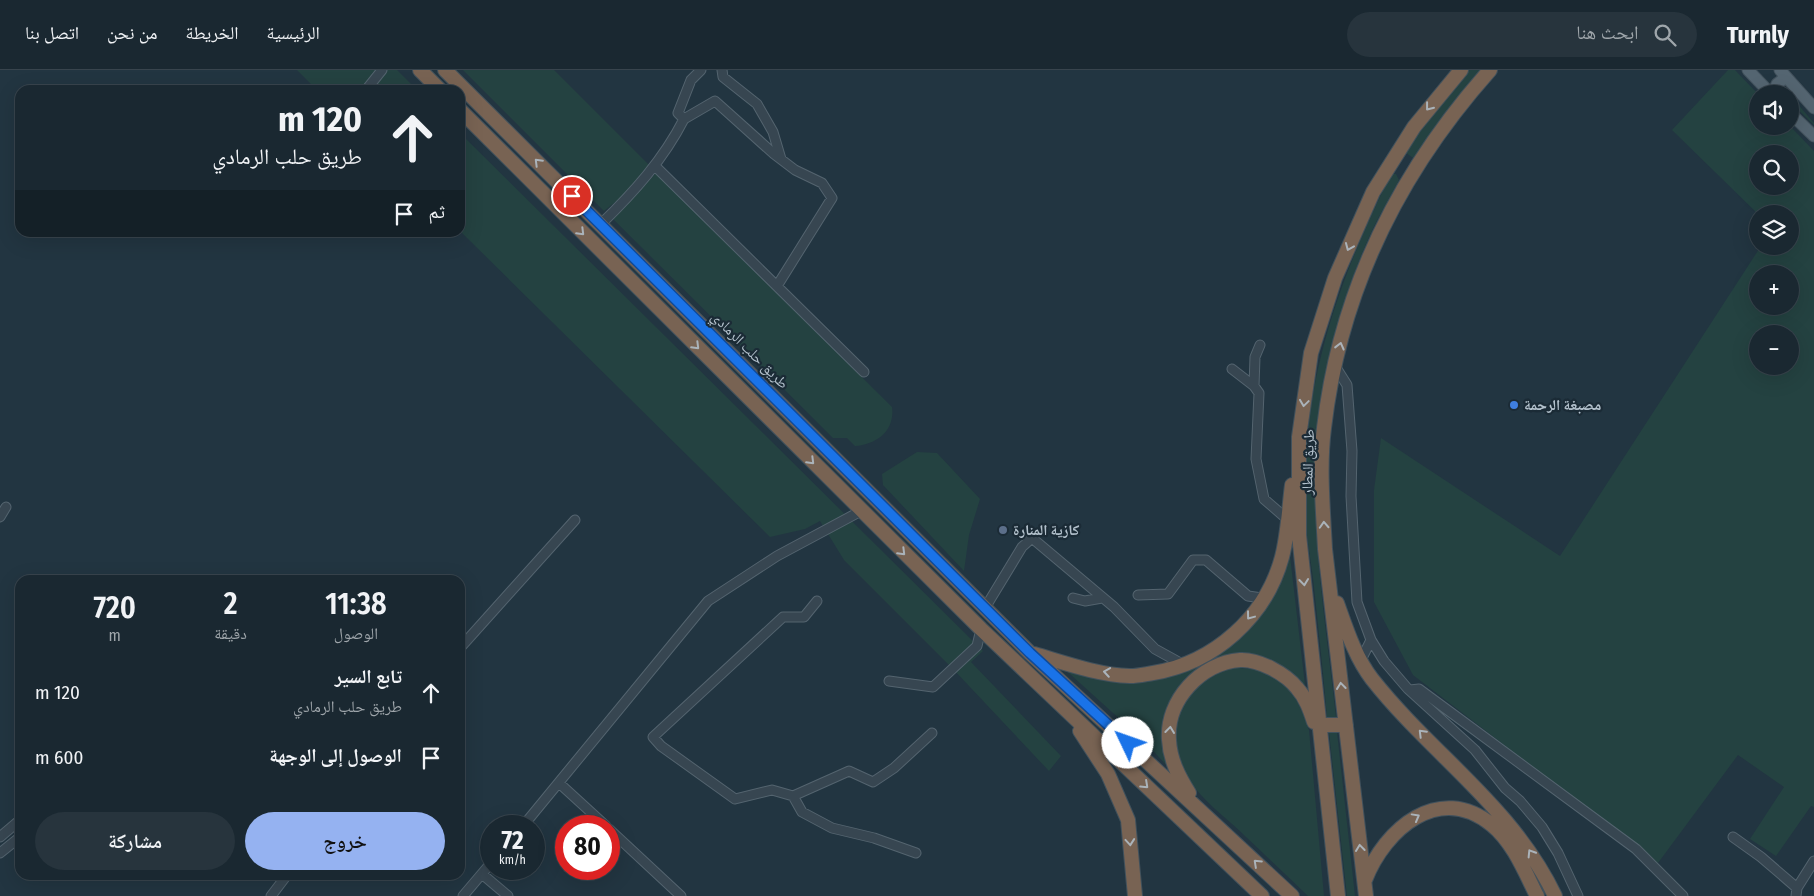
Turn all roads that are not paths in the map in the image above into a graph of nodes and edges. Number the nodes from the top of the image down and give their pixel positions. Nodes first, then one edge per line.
1 (382, 70) edge
2 (420, 70) edge
3 (446, 70) edge
4 (701, 70) edge
5 (722, 70) edge
6 (1461, 70) edge
7 (1490, 70) edge
8 (1755, 72) edge
9 (1783, 73) edge
10 (370, 85) edge
11 (435, 85) edge
12 (461, 85) edge
13 (1765, 85) edge
14 (1776, 85) edge
15 (465, 89) edge
16 (1814, 108) edge
17 (465, 115) edge
18 (684, 119) junction
19 (1799, 122) edge
20 (1814, 136) edge
21 (781, 160) junction
22 (1392, 160) junction
23 (655, 166) junction
24 (1412, 174) junction
25 (600, 224) junction
26 (777, 286) junction
27 (1260, 346) dead end
28 (1335, 366) junction
29 (1232, 369) dead end
30 (864, 372) dead end
31 (1254, 386) junction
32 (1299, 437) junction
33 (6, 508) dead end
34 (864, 514) junction
35 (0, 517) edge
36 (1287, 519) junction
37 (575, 520) dead end
38 (1329, 584) junction
39 (1138, 595) dead end
40 (1073, 598) dead end
41 (1102, 598) junction
42 (1262, 598) junction
43 (817, 601) dead end
44 (985, 608) junction
45 (981, 630) junction
46 (1371, 640) junction
47 (465, 642) edge
48 (998, 646) junction
49 (1030, 653) junction
50 (1361, 660) junction
51 (1184, 665) junction
52 (889, 681) dead end
53 (1410, 690) junction
54 (1346, 724) junction
55 (1320, 725) junction
56 (932, 733) dead end
57 (1322, 744) junction
58 (559, 783) junction
59 (793, 796) junction
60 (1197, 807) junction
61 (531, 815) edge
62 (594, 815) edge
63 (15, 824) edge
64 (0, 837) edge
65 (1733, 837) dead end
66 (620, 839) edge
67 (15, 841) edge
68 (0, 853) edge
69 (916, 853) dead end
70 (1814, 861) edge
71 (480, 876) edge
72 (283, 880) edge
73 (489, 880) edge
74 (1364, 880) junction
75 (1796, 892) edge
76 (272, 896) edge
77 (463, 896) edge
78 (508, 896) edge
79 (681, 896) edge
80 (1135, 896) edge
81 (1262, 896) edge
82 (1292, 896) edge
83 (1338, 896) edge
84 (1366, 896) edge
85 (1537, 896) edge
86 (1555, 896) edge
87 (1578, 896) edge
88 (1683, 896) edge

1 - 10 street
2 - 11 highway
12 -> 3 highway, طريق حلب الرمادي
4 - 18 street
5 - 21 street
6 -> 22 highway, طريق المطار
7 - 24 highway, طريق المطار
8 - 13 main road
9 - 14 main road
9 - 16 main road
25 -> 15 highway, طريق حلب الرمادي
17 -> 34 highway
18 - 21 street
18 - 23 street
19 - 20 main road
21 - 26 street
22 - 24 highway
22 -> 32 highway, طريق المطار
23 - 25 street
23 - 26 street
28 -> 24 highway, طريق المطار
25 - 44 highway, طريق حلب الرمادي
26 - 30 street
27 - 31 street
38 -> 28 highway, طريق المطار
28 - 46 street
29 - 31 street
31 - 36 street
32 - 36 highway
32 -> 55 highway, طريق المطار
33 - 35 street
34 -> 45 highway
34 - 58 street
36 - 42 highway
37 - 47 street
38 - 50 highway
54 -> 38 highway, طريق المطار
39 - 42 street
40 - 41 street
41 - 44 street
41 - 51 street
42 -> 51 highway
43 - 59 street
44 - 49 highway, طريق حلب الرمادي
45 - 48 highway
45 - 52 street
46 - 50 street
46 - 53 street
48 -> 80 highway
48 -> 81 highway
51 -> 49 highway
49 - 60 highway, طريق حلب الرمادي
86 -> 50 highway
53 - 87 street
53 - 88 street
54 - 55 highway
74 -> 54 highway, طريق المطار
55 - 57 highway, طريق المطار
56 - 59 street
60 -> 57 highway
57 - 83 highway, طريق المطار
58 - 61 street
58 - 62 street
59 - 69 street
82 -> 60 highway, طريق حلب الرمادي
63 - 64 street
65 - 75 street
66 - 79 street
67 - 68 street
70 - 75 street
71 - 77 street
72 - 76 street
73 - 78 street
74 - 84 highway, طريق المطار
74 -> 85 highway

